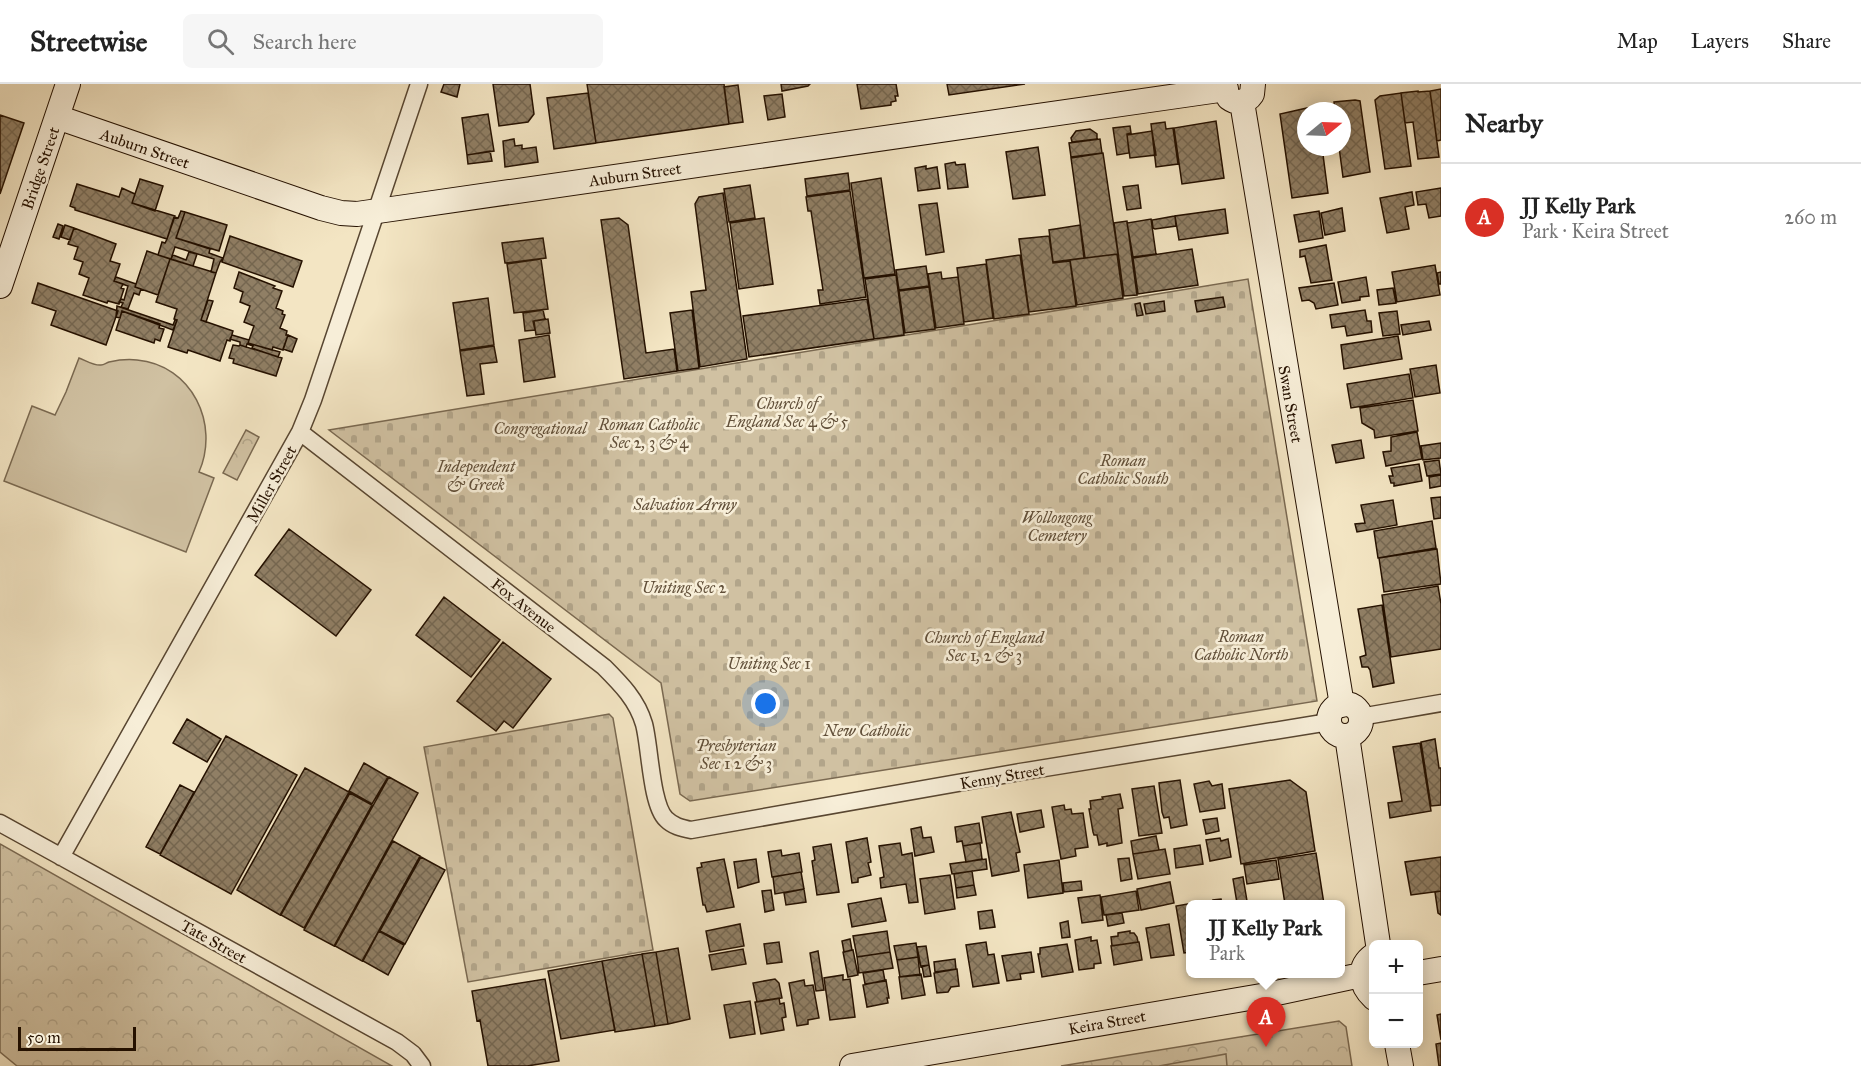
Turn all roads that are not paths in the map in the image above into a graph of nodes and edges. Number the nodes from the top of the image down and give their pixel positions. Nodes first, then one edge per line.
1 (68, 84) edge
2 (418, 84) edge
3 (1244, 88) edge
4 (57, 117) junction
5 (375, 211) junction
6 (0, 286) edge
7 (300, 432) junction
8 (1441, 703) edge
9 (1345, 720) junction
10 (0, 824) edge
11 (675, 826) joint
12 (61, 857) junction
13 (1377, 940) edge
14 (1367, 965) edge
15 (1441, 969) edge
16 (1345, 972) edge
17 (1423, 972) edge
18 (1324, 978) edge
19 (1370, 994) edge
20 (1398, 1048) edge
21 (422, 1066) edge
22 (852, 1066) edge
23 (1401, 1066) edge

1 - 4 street, Bridge Street
2 - 5 street, Miller Street
3 - 5 street, Auburn Street
3 - 9 street, Swan Street
4 - 5 street, Auburn Street
4 - 6 street, Bridge Street
5 - 7 street, Miller Street
7 - 11 street, Fox Avenue
7 - 12 street, Miller Street
8 - 9 street, Kenny Street
9 - 11 street, Kenny Street
9 - 13 street, Swan Street
10 - 12 street, Tate Street
12 - 21 street, Tate Street
14 - 16 street, Keira Street
14 - 19 street
15 - 17 street
18 - 22 street, Keira Street
20 - 23 street

